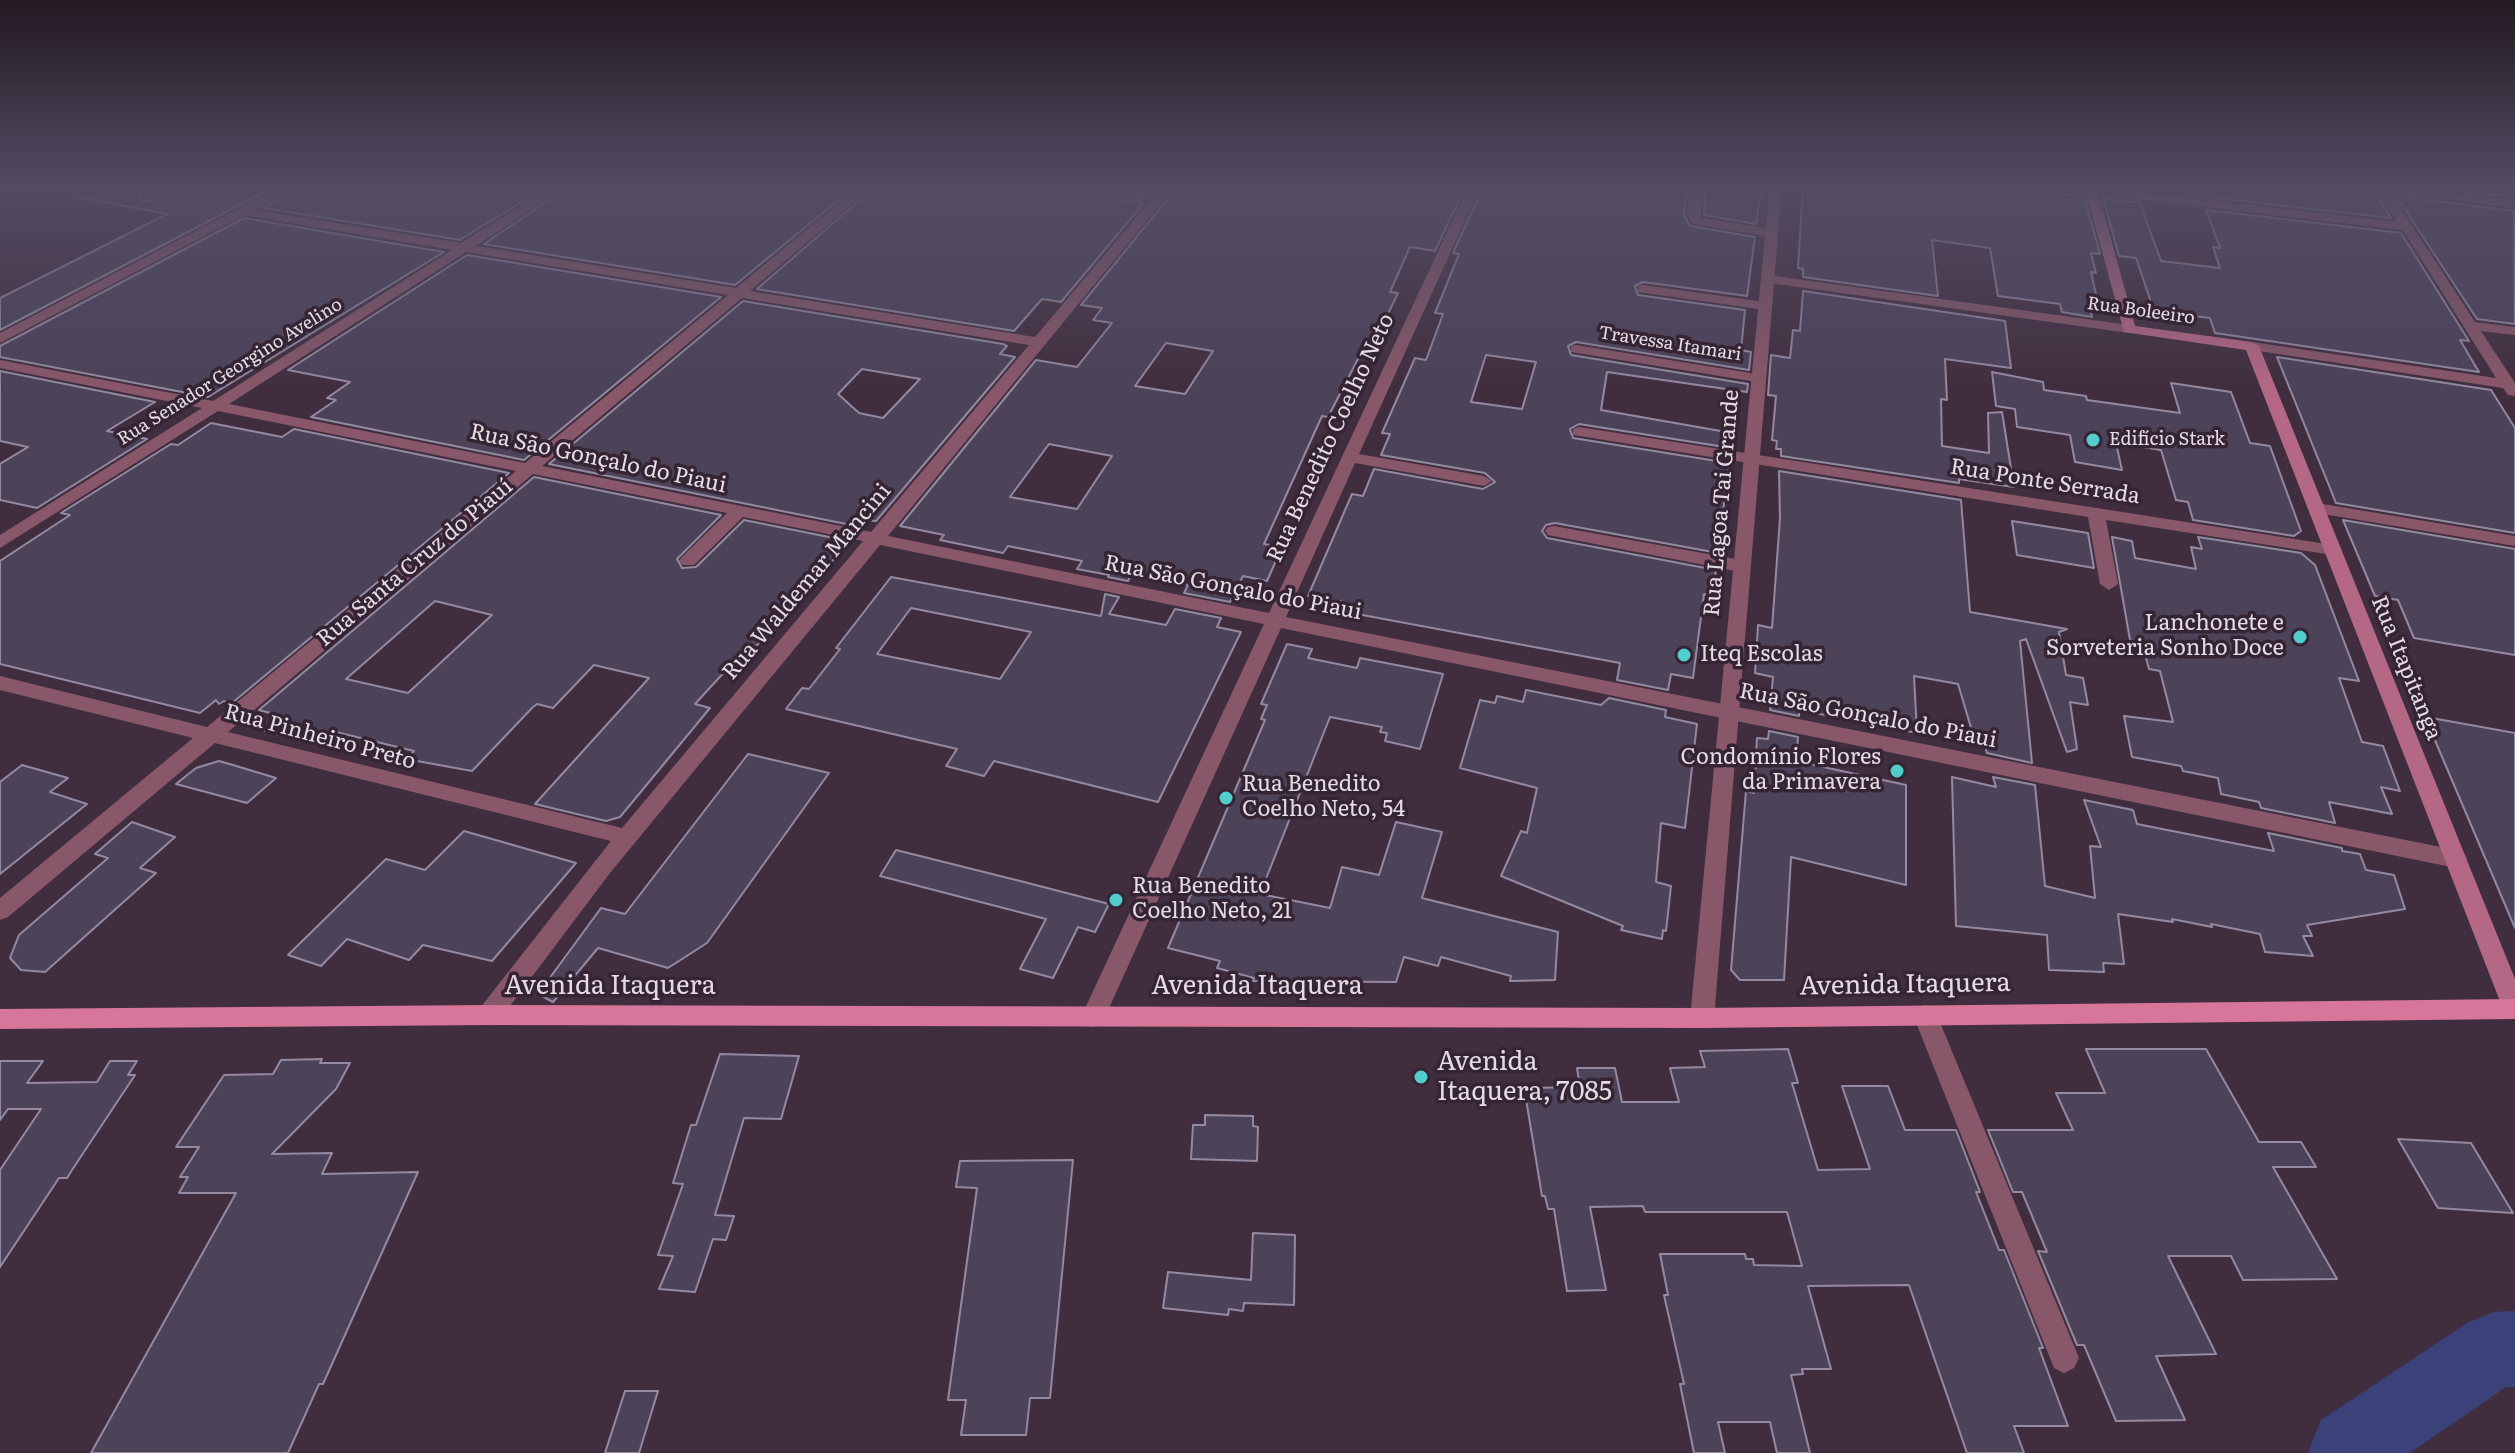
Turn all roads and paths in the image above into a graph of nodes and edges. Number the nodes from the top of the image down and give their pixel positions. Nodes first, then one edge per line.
1 (162, 253) edge
2 (456, 253) edge
3 (495, 253) edge
4 (785, 253) edge
5 (1112, 253) edge
6 (1443, 253) edge
7 (1770, 253) edge
8 (2108, 253) edge
9 (2424, 253) edge
10 (1768, 279) junction
11 (1643, 289) dead end
12 (738, 291) junction
13 (1765, 306) junction
14 (2471, 326) junction
15 (2129, 329) junction
16 (2515, 331) edge
17 (0, 339) edge
18 (1037, 342) junction
19 (2252, 346) junction
20 (1576, 349) dead end
21 (0, 364) edge
22 (1757, 378) junction
23 (2512, 390) edge
24 (214, 406) junction
25 (1579, 432) dead end
26 (1348, 457) junction
27 (1750, 460) junction
28 (528, 469) junction
29 (1484, 481) dead end
30 (2317, 508) junction
31 (738, 512) junction
32 (2096, 512) junction
33 (1554, 531) dead end
34 (872, 540) junction
35 (2515, 541) edge
36 (0, 543) edge
37 (2333, 550) junction
38 (688, 561) dead end
39 (1741, 566) junction
40 (2109, 584) dead end
41 (1274, 620) junction
42 (0, 683) edge
43 (1728, 713) junction
44 (212, 733) junction
45 (627, 837) junction
46 (2456, 859) junction
47 (0, 911) edge
48 (2515, 1009) edge
49 (489, 1015) junction
50 (1925, 1015) junction
51 (1093, 1017) junction
52 (1702, 1018) junction
53 (0, 1019) edge
54 (2064, 1358) dead end

1 - 17 street
2 - 24 street, Rua Senador Georgino Avelino
3 - 12 street
4 - 12 street, Rua Santa Cruz do Piauí
5 - 18 street, Rua Waldemar Mancini
6 - 26 street, Rua Benedito Coelho Neto
7 - 10 street, Rua Lagoa Tai Grande
8 - 15 main road
9 - 14 street
10 - 13 street, Rua Lagoa Tai Grande
10 - 15 street, Rua Boleeiro
11 - 13 street
12 - 18 street
12 - 28 street, Rua Santa Cruz do Piauí
13 - 22 street, Rua Lagoa Tai Grande
14 - 16 street
14 - 23 street
15 - 19 main road, Rua Boleeiro
18 - 34 street, Rua Waldemar Mancini
19 - 23 street, Rua Boleeiro
19 - 30 main road, Rua Itapitanga
20 - 22 street, Travessa Itamari
21 - 24 street, Rua São Gonçalo do Piaui
22 - 27 street, Rua Lagoa Tai Grande
24 - 28 street, Rua São Gonçalo do Piaui
24 - 36 street, Rua Senador Georgino Avelino
25 - 27 street, Rua Ponte Serrada
26 - 29 street
26 - 41 street, Rua Benedito Coelho Neto
27 - 32 street, Rua Ponte Serrada
27 - 39 street, Rua Lagoa Tai Grande
28 - 31 street, Rua São Gonçalo do Piaui
28 - 44 street, Rua Santa Cruz do Piauí
30 - 35 street
30 - 37 main road, Rua Itapitanga
31 - 34 street, Rua São Gonçalo do Piaui
31 - 38 street
32 - 37 street, Rua Ponte Serrada
32 - 40 street
33 - 39 street
34 - 41 street, Rua São Gonçalo do Piaui
34 - 45 street, Rua Waldemar Mancini
37 - 46 main road, Rua Itapitanga
39 - 43 street, Rua Lagoa Tai Grande
41 - 43 street, Rua São Gonçalo do Piaui
41 - 51 street, Rua Benedito Coelho Neto
42 - 44 street, Rua Pinheiro Preto
43 - 46 street, Rua São Gonçalo do Piaui
43 - 52 street, Rua Lagoa Tai Grande
44 - 45 street, Rua Pinheiro Preto
44 - 47 street, Rua Santa Cruz do Piauí
45 - 49 street, Rua Waldemar Mancini
46 - 48 main road, Rua Itapitanga
48 - 50 main road, Avenida Itaquera
49 - 51 main road, Avenida Itaquera
49 - 53 main road, Avenida Itaquera
50 - 52 main road, Avenida Itaquera
50 - 54 street
51 - 52 main road, Avenida Itaquera

